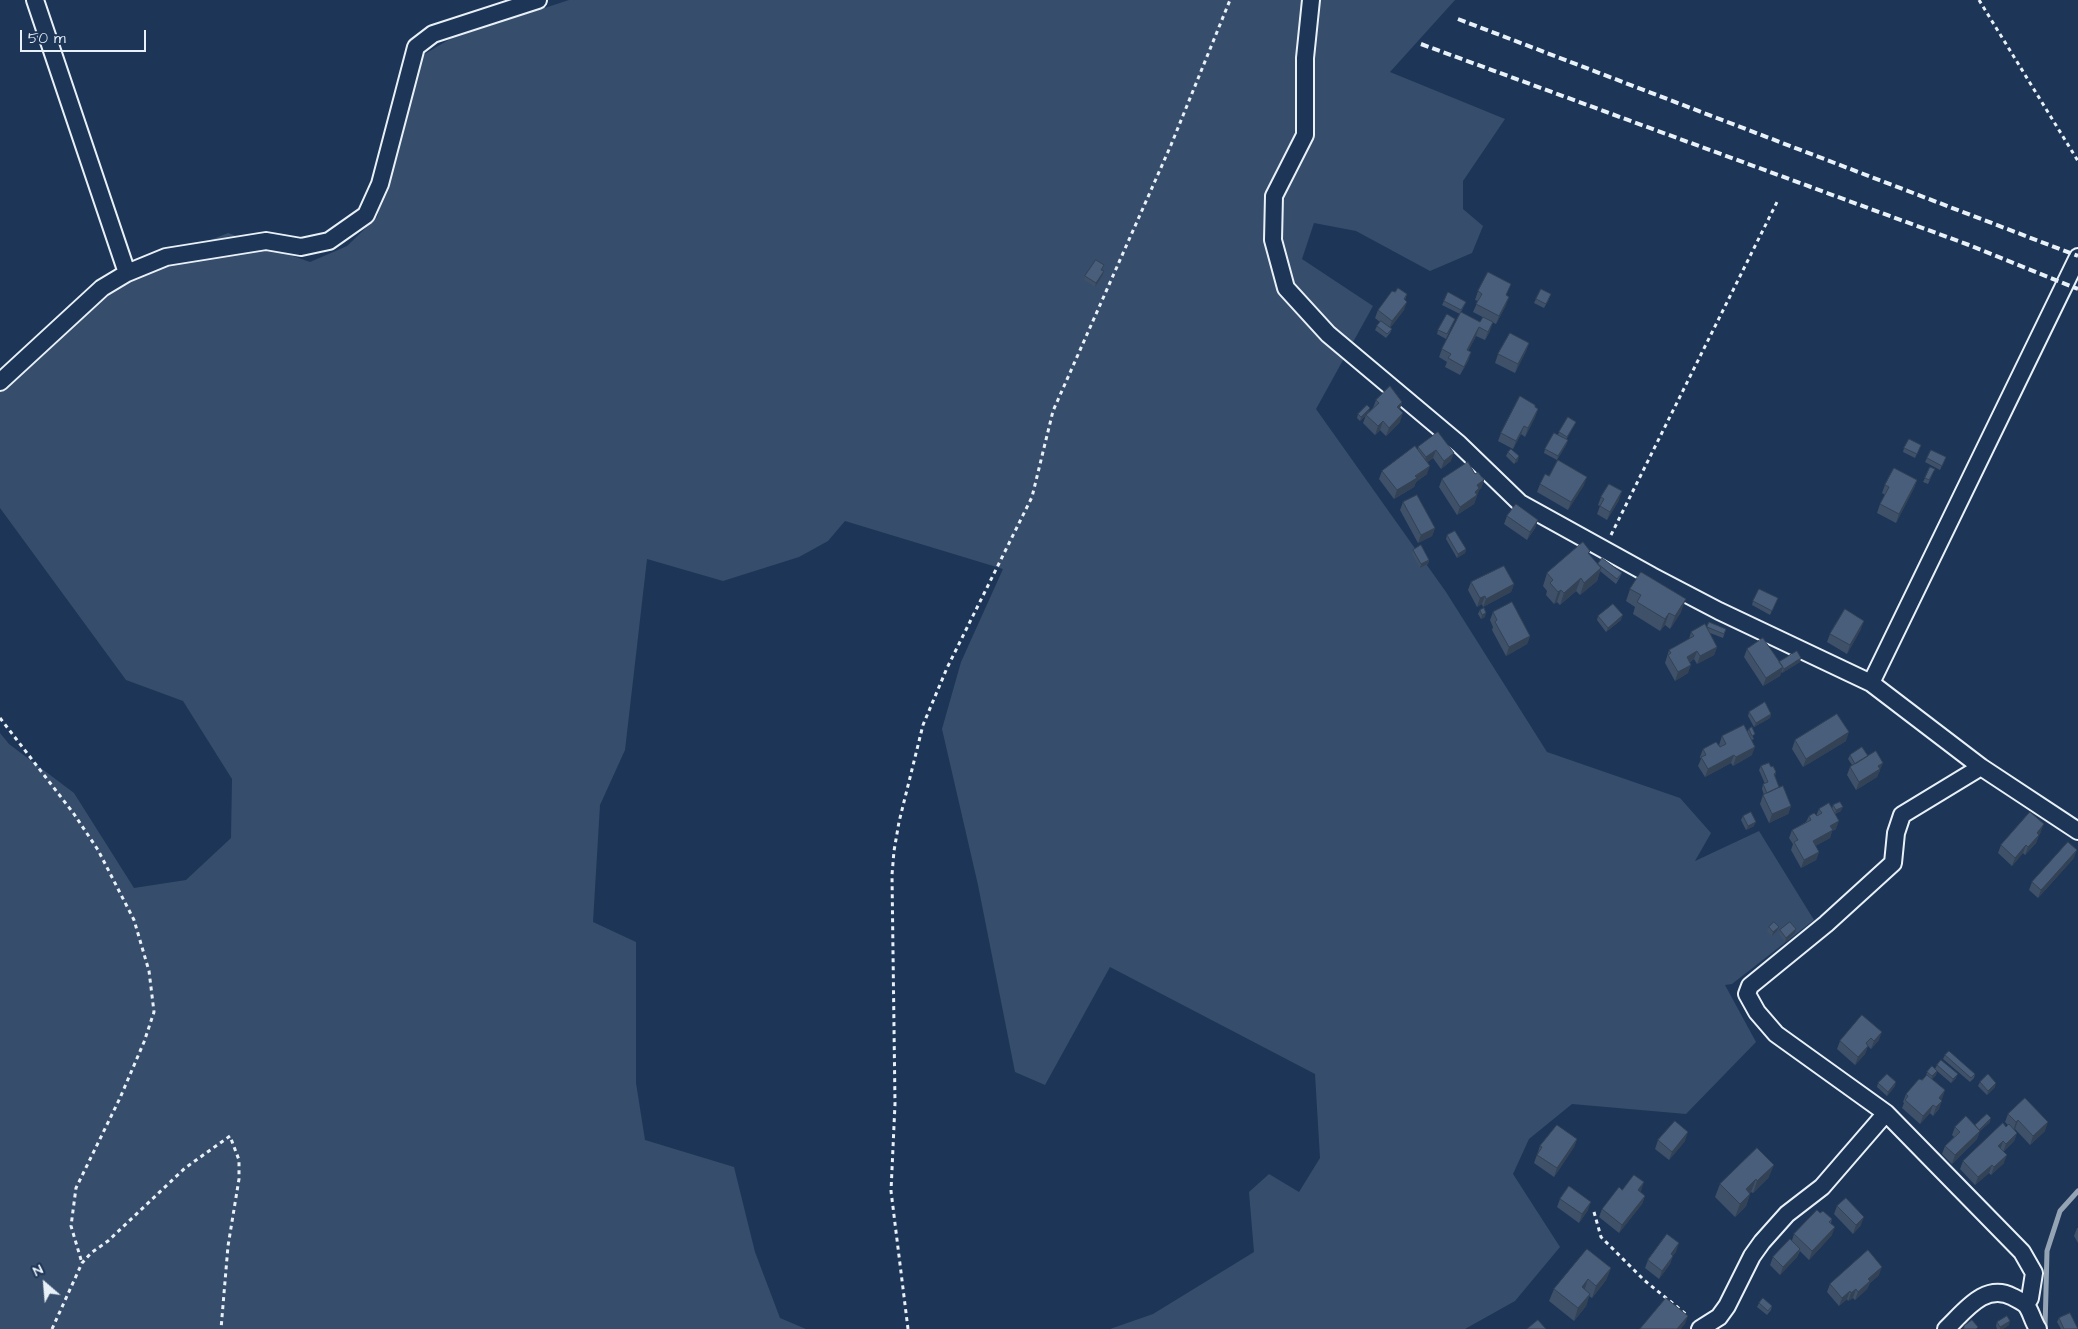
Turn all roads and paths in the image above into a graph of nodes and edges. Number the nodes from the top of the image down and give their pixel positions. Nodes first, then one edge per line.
1 (35, 0) edge
2 (538, 0) edge
3 (1230, 0) edge
4 (1311, 0) edge
5 (1979, 0) edge
6 (2078, 161) edge
7 (1778, 200) dead end
8 (2078, 258) edge
9 (127, 273) junction
10 (0, 382) edge
11 (1604, 549) junction
12 (1871, 683) junction
13 (0, 718) edge
14 (1981, 767) junction
15 (2078, 831) edge
16 (1886, 1113) junction
17 (1594, 1212) dead end
18 (82, 1262) junction
19 (2026, 1305) junction
20 (52, 1329) edge
21 (221, 1329) edge
22 (908, 1329) edge
23 (1701, 1329) edge
24 (1946, 1329) edge
25 (2038, 1329) edge

1 - 9 street
2 - 9 street
3 - 22 path
4 - 11 street
5 - 6 path
7 - 11 path
8 - 12 street
9 - 10 street
11 - 12 street
12 - 14 street
13 - 18 path
14 - 15 street
14 - 16 street
16 - 19 street
16 - 23 street
17 - 23 path
18 - 20 path
18 - 21 path
19 - 24 street
19 - 25 street

